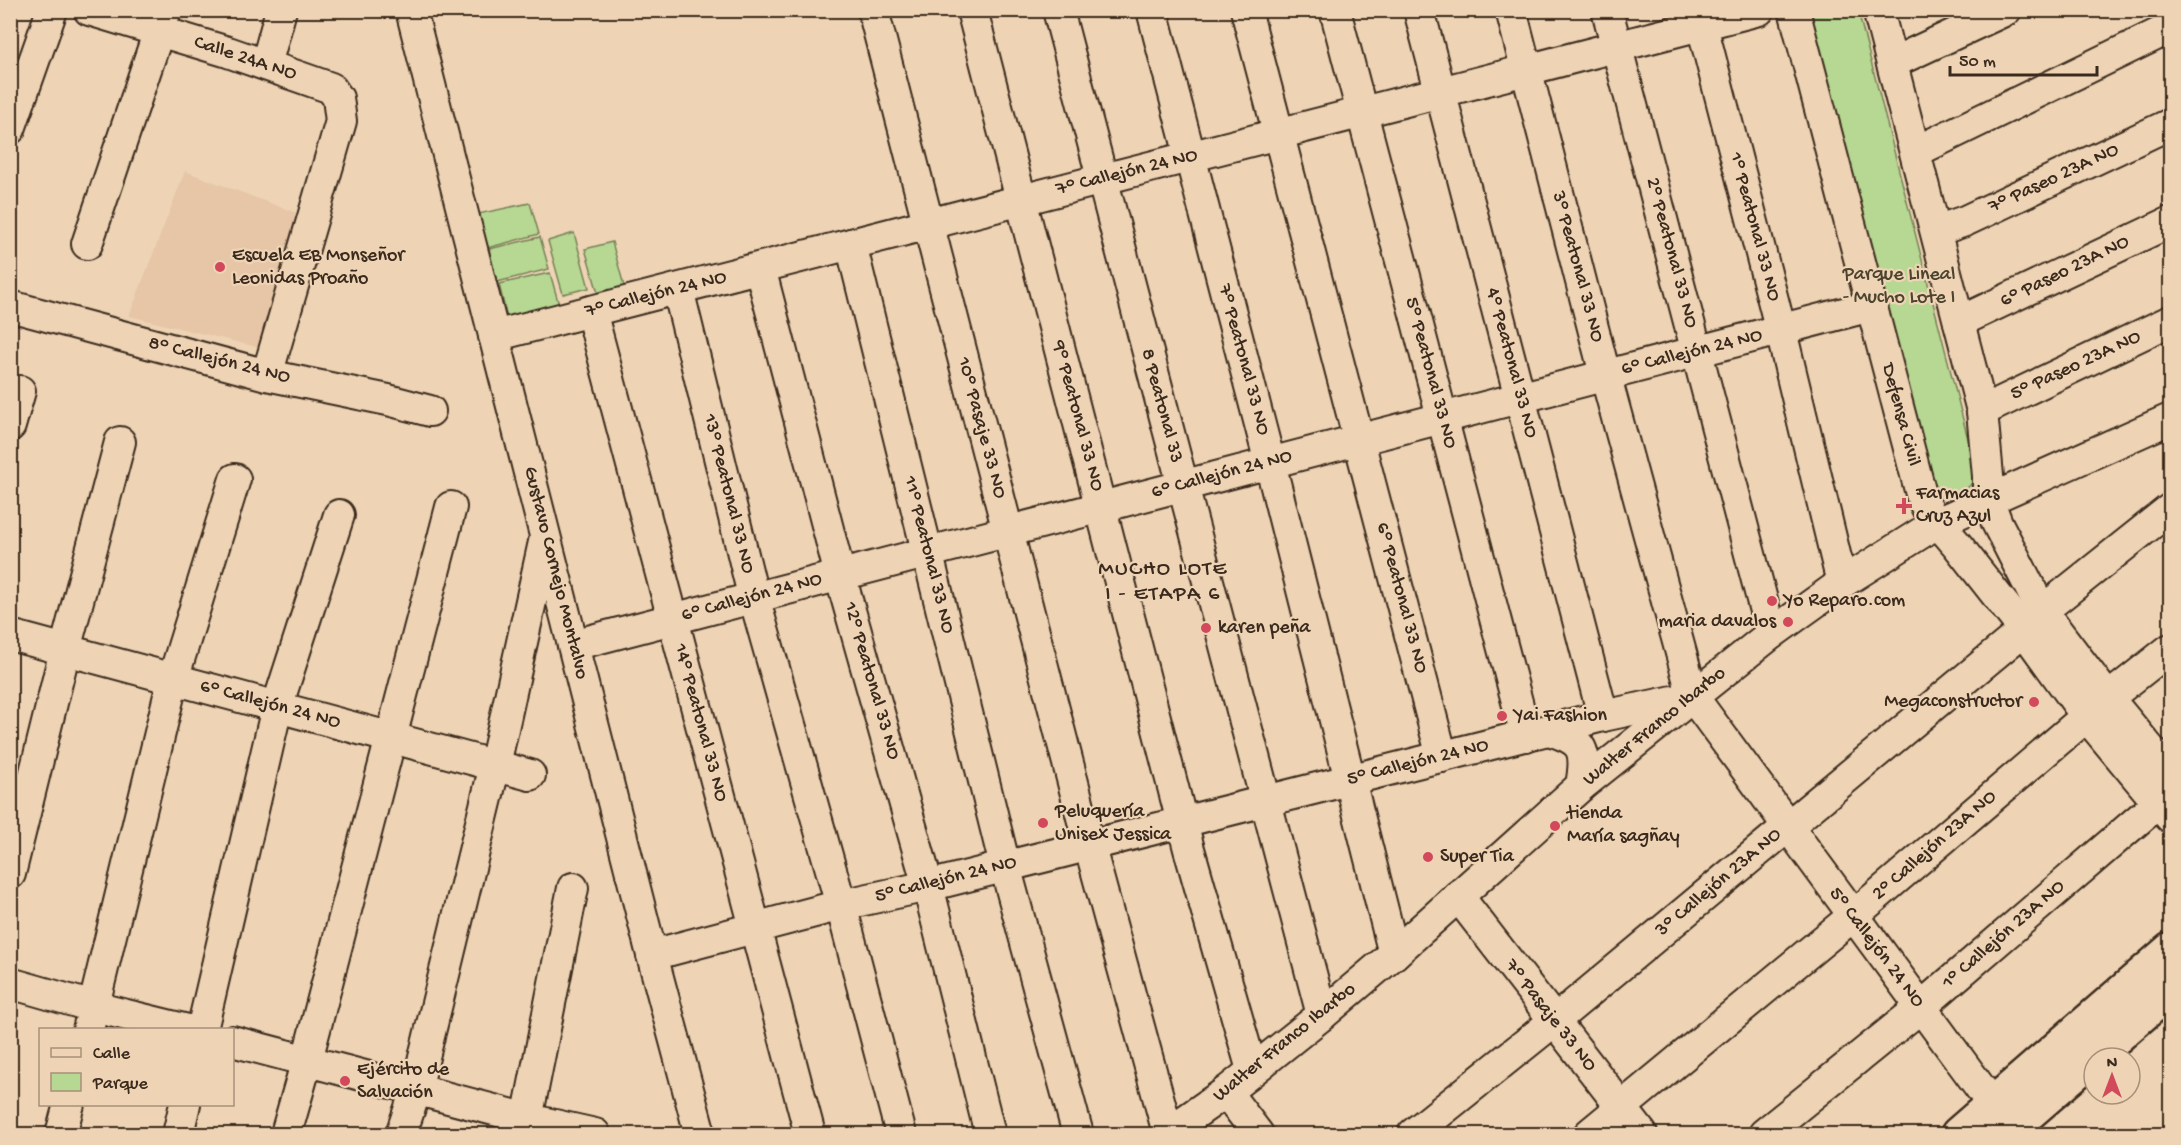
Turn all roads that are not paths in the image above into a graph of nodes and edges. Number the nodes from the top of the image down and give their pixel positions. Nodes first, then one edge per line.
1 (52, 10) edge
2 (89, 10) edge
3 (281, 10) edge
4 (411, 10) edge
5 (873, 10) edge
6 (972, 10) edge
7 (1058, 10) edge
8 (1152, 10) edge
9 (1246, 10) edge
10 (1335, 10) edge
11 (1419, 10) edge
12 (1511, 10) edge
13 (1607, 10) edge
14 (1759, 10) edge
15 (1794, 10) edge
16 (1878, 10) edge
17 (2007, 10) edge
18 (1700, 18) edge
19 (162, 21) edge
20 (2170, 28) edge
21 (1617, 47) junction
22 (1892, 63) junction
23 (266, 65) junction
24 (1526, 70) junction
25 (1440, 93) junction
26 (1362, 113) junction
27 (2170, 124) edge
28 (10, 129) edge
29 (1279, 134) junction
30 (1915, 152) junction
31 (1190, 157) junction
32 (1102, 180) junction
33 (1021, 201) junction
34 (2170, 222) edge
35 (929, 224) junction
36 (1936, 231) junction
37 (87, 244) dead end
38 (851, 244) junction
39 (760, 268) junction
40 (678, 289) junction
41 (10, 306) edge
42 (1871, 306) junction
43 (591, 311) junction
44 (2170, 321) edge
45 (1959, 322) junction
46 (1781, 331) junction
47 (494, 336) junction
48 (1697, 352) junction
49 (267, 375) junction
50 (1606, 376) junction
51 (20, 391) dead end
52 (1520, 398) junction
53 (430, 411) dead end
54 (1982, 411) junction
55 (1442, 418) junction
56 (2170, 419) edge
57 (10, 426) edge
58 (1359, 440) junction
59 (120, 442) dead end
60 (1270, 463) junction
61 (235, 479) dead end
62 (1182, 486) junction
63 (1988, 499) junction
64 (451, 507) dead end
65 (1100, 507) junction
66 (2170, 508) edge
67 (339, 515) dead end
68 (1937, 523) junction
69 (1008, 531) junction
70 (545, 536) junction
71 (927, 552) junction
72 (840, 575) junction
73 (1842, 583) junction
74 (754, 597) junction
75 (673, 619) junction
76 (2033, 620) junction
77 (1771, 634) junction
78 (10, 635) edge
79 (573, 645) junction
80 (2170, 649) edge
81 (65, 650) junction
82 (173, 679) junction
83 (1693, 697) junction
84 (277, 707) junction
85 (2097, 707) junction
86 (1603, 716) junction
87 (1537, 733) junction
88 (391, 737) junction
89 (1442, 756) junction
90 (495, 765) junction
91 (2170, 773) edge
92 (530, 775) dead end
93 (1349, 781) junction
94 (1581, 786) junction
95 (1264, 801) junction
96 (2165, 810) edge
97 (1182, 822) junction
98 (1786, 827) junction
99 (1089, 845) junction
100 (1005, 866) junction
101 (10, 873) edge
102 (927, 886) junction
103 (573, 888) dead end
104 (1458, 896) junction
105 (841, 905) junction
106 (1853, 916) junction
107 (755, 929) junction
108 (2170, 950) edge
109 (1394, 954) junction
110 (652, 955) junction
111 (10, 983) edge
112 (2170, 992) edge
113 (1921, 1007) junction
114 (1322, 1015) junction
115 (91, 1018) edge
116 (1554, 1021) junction
117 (179, 1028) edge
118 (202, 1028) edge
119 (234, 1042) edge
120 (307, 1060) junction
121 (1252, 1070) junction
122 (416, 1090) junction
123 (1226, 1092) junction
124 (1993, 1105) junction
125 (68, 1106) edge
126 (184, 1106) edge
127 (1621, 1108) junction
128 (526, 1127) edge
129 (61, 1134) edge
130 (177, 1134) edge
131 (286, 1134) edge
132 (401, 1134) edge
133 (595, 1134) edge
134 (700, 1134) edge
135 (810, 1134) edge
136 (901, 1134) edge
137 (990, 1134) edge
138 (1078, 1134) edge
139 (1167, 1134) edge
140 (1258, 1134) edge
141 (1413, 1134) edge
142 (1589, 1134) edge
143 (1642, 1134) edge
144 (1764, 1134) edge
145 (1958, 1134) edge
146 (2005, 1134) edge

1 - 28 street
2 - 19 street, Calle 24A NO
3 - 23 street
4 - 47 street, Gustavo Cornejo Montalvo
5 - 35 street, 10° Pasaje 33 NO
6 - 33 street, 9° Peatonal 33 NO
7 - 32 street, 8 Peatonal 33
8 - 31 street, 7° Peatonal 33 NO
9 - 29 street
10 - 26 street, 5° Peatonal 33 NO
11 - 25 street, 4° Peatonal 33 NO
12 - 24 street, 3° Peatonal 33 NO
13 - 21 street, 2° Peatonal 33 NO
14 - 18 street, 7° Callejón 24 NO
15 - 42 street, Defensa Civil
16 - 22 street, Defensa Civil
17 - 22 street
18 - 21 street, 7° Callejón 24 NO
18 - 46 street, 1° Peatonal 33 NO
19 - 23 street, Calle 24A NO
19 - 37 street
20 - 30 street
21 - 24 street, 7° Callejón 24 NO
21 - 48 street, 2° Peatonal 33 NO
22 - 30 street, Defensa Civil
23 - 49 street, Calle 24A NO
24 - 25 street, 7° Callejón 24 NO
24 - 50 street, 3° Peatonal 33 NO
25 - 26 street, 7° Callejón 24 NO
25 - 52 street, 4° Peatonal 33 NO
26 - 29 street, 7° Callejón 24 NO
26 - 55 street, 5° Peatonal 33 NO
27 - 36 street, 7° Paseo 23A NO
29 - 31 street, 7° Callejón 24 NO
29 - 58 street, 6° Peatonal 33 NO
30 - 36 street, Defensa Civil
31 - 32 street, 7° Callejón 24 NO
31 - 60 street, 7° Peatonal 33 NO
32 - 33 street, 7° Callejón 24 NO
32 - 62 street, 8 Peatonal 33
33 - 35 street, 7° Callejón 24 NO
33 - 65 street, 9° Peatonal 33 NO
34 - 45 street, 6° Paseo 23A NO
35 - 38 street, 7° Callejón 24 NO
35 - 69 street, 10° Pasaje 33 NO
36 - 45 street, Defensa Civil
38 - 39 street, 7° Callejón 24 NO
38 - 71 street, 11° Peatonal 33 NO
39 - 40 street, 7° Callejón 24 NO
39 - 72 street, 12° Peatonal 33 NO
40 - 43 street, 7° Callejón 24 NO
40 - 74 street, 13° Peatonal 33 NO
41 - 49 street, 8° Callejón 24 NO
42 - 46 street, 6° Callejón 24 NO
42 - 68 street, Defensa Civil
43 - 47 street, 7° Callejón 24 NO
43 - 75 street, 14° Peatonal 33 NO
44 - 54 street, 5° Paseo 23A NO
45 - 54 street, Defensa Civil
46 - 48 street, 6° Callejón 24 NO
46 - 73 street, 1° Peatonal 33 NO
47 - 70 street, Gustavo Cornejo Montalvo
48 - 50 street, 6° Callejón 24 NO
48 - 77 street, 2° Peatonal 33 NO
49 - 53 street, 8° Callejón 24 NO
50 - 52 street, 6° Callejón 24 NO
50 - 83 street, 3° Peatonal 33 NO
51 - 57 street
52 - 55 street, 6° Callejón 24 NO
52 - 86 street, 4° Peatonal 33 NO
54 - 63 street, Defensa Civil
55 - 58 street, 6° Callejón 24 NO
55 - 87 street, 5° Peatonal 33 NO
56 - 63 street, Walter Franco Ibarbo
58 - 60 street, 6° Callejón 24 NO
58 - 89 street, 6° Peatonal 33 NO
59 - 81 street
60 - 62 street, 6° Callejón 24 NO
60 - 93 street, 7° Peatonal 33 NO
61 - 82 street
62 - 65 street, 6° Callejón 24 NO
62 - 95 street, 8 Peatonal 33
63 - 68 street, Walter Franco Ibarbo
63 - 76 street, Defensa Civil
64 - 88 street
65 - 69 street, 6° Callejón 24 NO
65 - 97 street, 9° Peatonal 33 NO
66 - 76 street, 3° Callejón 23A NO
67 - 84 street
68 - 73 street, Walter Franco Ibarbo
68 - 76 street, Defensa Civil
69 - 71 street, 6° Callejón 24 NO
69 - 99 street, 10° Pasaje 33 NO
70 - 79 street, Gustavo Cornejo Montalvo
70 - 90 street
71 - 72 street, 6° Callejón 24 NO
71 - 100 street, 11° Peatonal 33 NO
72 - 74 street, 6° Callejón 24 NO
72 - 102 street, 12° Peatonal 33 NO
73 - 77 street, Walter Franco Ibarbo
74 - 75 street, 6° Callejón 24 NO
74 - 105 street, 13° Peatonal 33 NO
75 - 79 street, 6° Callejón 24 NO
75 - 107 street, 14° Peatonal 33 NO
76 - 85 street, Defensa Civil
76 - 98 street, 3° Callejón 23A NO
77 - 83 street, Walter Franco Ibarbo
78 - 81 street, 6° Callejón 24 NO
79 - 110 street, Gustavo Cornejo Montalvo
80 - 85 street, 2° Callejón 23A NO
81 - 82 street, 6° Callejón 24 NO
81 - 101 street
82 - 84 street, 6° Callejón 24 NO
82 - 115 street
83 - 86 street, 5° Callejón 24 NO
83 - 94 street, Walter Franco Ibarbo
83 - 98 street, 5° Callejón 24 NO
84 - 88 street, 6° Callejón 24 NO
84 - 118 street
85 - 91 street, Defensa Civil
85 - 96 street, Defensa Civil
85 - 106 street, 2° Callejón 23A NO
86 - 87 street, 5° Callejón 24 NO
87 - 89 street, 5° Callejón 24 NO
87 - 94 street
88 - 90 street, 6° Callejón 24 NO
88 - 120 street
89 - 93 street, 5° Callejón 24 NO
90 - 92 street, 6° Callejón 24 NO
90 - 122 street
93 - 95 street, 5° Callejón 24 NO
93 - 109 street, 7° Peatonal 33 NO
94 - 104 street, Walter Franco Ibarbo
95 - 97 street, 5° Callejón 24 NO
95 - 114 street, 8 Peatonal 33
96 - 113 street, 1° Callejón 23A NO
97 - 99 street, 5° Callejón 24 NO
97 - 121 street, 9° Peatonal 33 NO
98 - 106 street, 5° Callejón 24 NO
98 - 116 street, 3° Callejón 23A NO
99 - 100 street, 5° Callejón 24 NO
99 - 139 street, 10° Pasaje 33 NO
100 - 102 street, 5° Callejón 24 NO
100 - 138 street, 11° Peatonal 33 NO
102 - 105 street, 5° Callejón 24 NO
102 - 137 street, 12° Peatonal 33 NO
103 - 128 street
104 - 109 street, Walter Franco Ibarbo
104 - 116 street, 7° Pasaje 33 NO
105 - 107 street, 5° Callejón 24 NO
105 - 136 street, 13° Peatonal 33 NO
106 - 113 street, 5° Callejón 24 NO
106 - 127 street, 2° Callejón 23A NO
107 - 110 street, 5° Callejón 24 NO
107 - 135 street, 14° Peatonal 33 NO
108 - 124 main road
109 - 114 street, Walter Franco Ibarbo
110 - 134 street, Gustavo Cornejo Montalvo
111 - 115 street
112 - 146 main road
113 - 124 street, 5° Callejón 24 NO
113 - 144 street, 1° Callejón 23A NO
114 - 121 street, Walter Franco Ibarbo
115 - 117 street
116 - 127 street, 7° Pasaje 33 NO
116 - 141 street, 3° Callejón 23A NO
119 - 120 street
120 - 122 street
120 - 131 street
121 - 123 street, Walter Franco Ibarbo
122 - 128 street
122 - 132 street
123 - 139 street, Walter Franco Ibarbo
123 - 140 street
124 - 145 main road
125 - 129 street
126 - 130 street
127 - 142 street, 2° Callejón 23A NO
127 - 143 street, 7° Pasaje 33 NO
128 - 133 street

